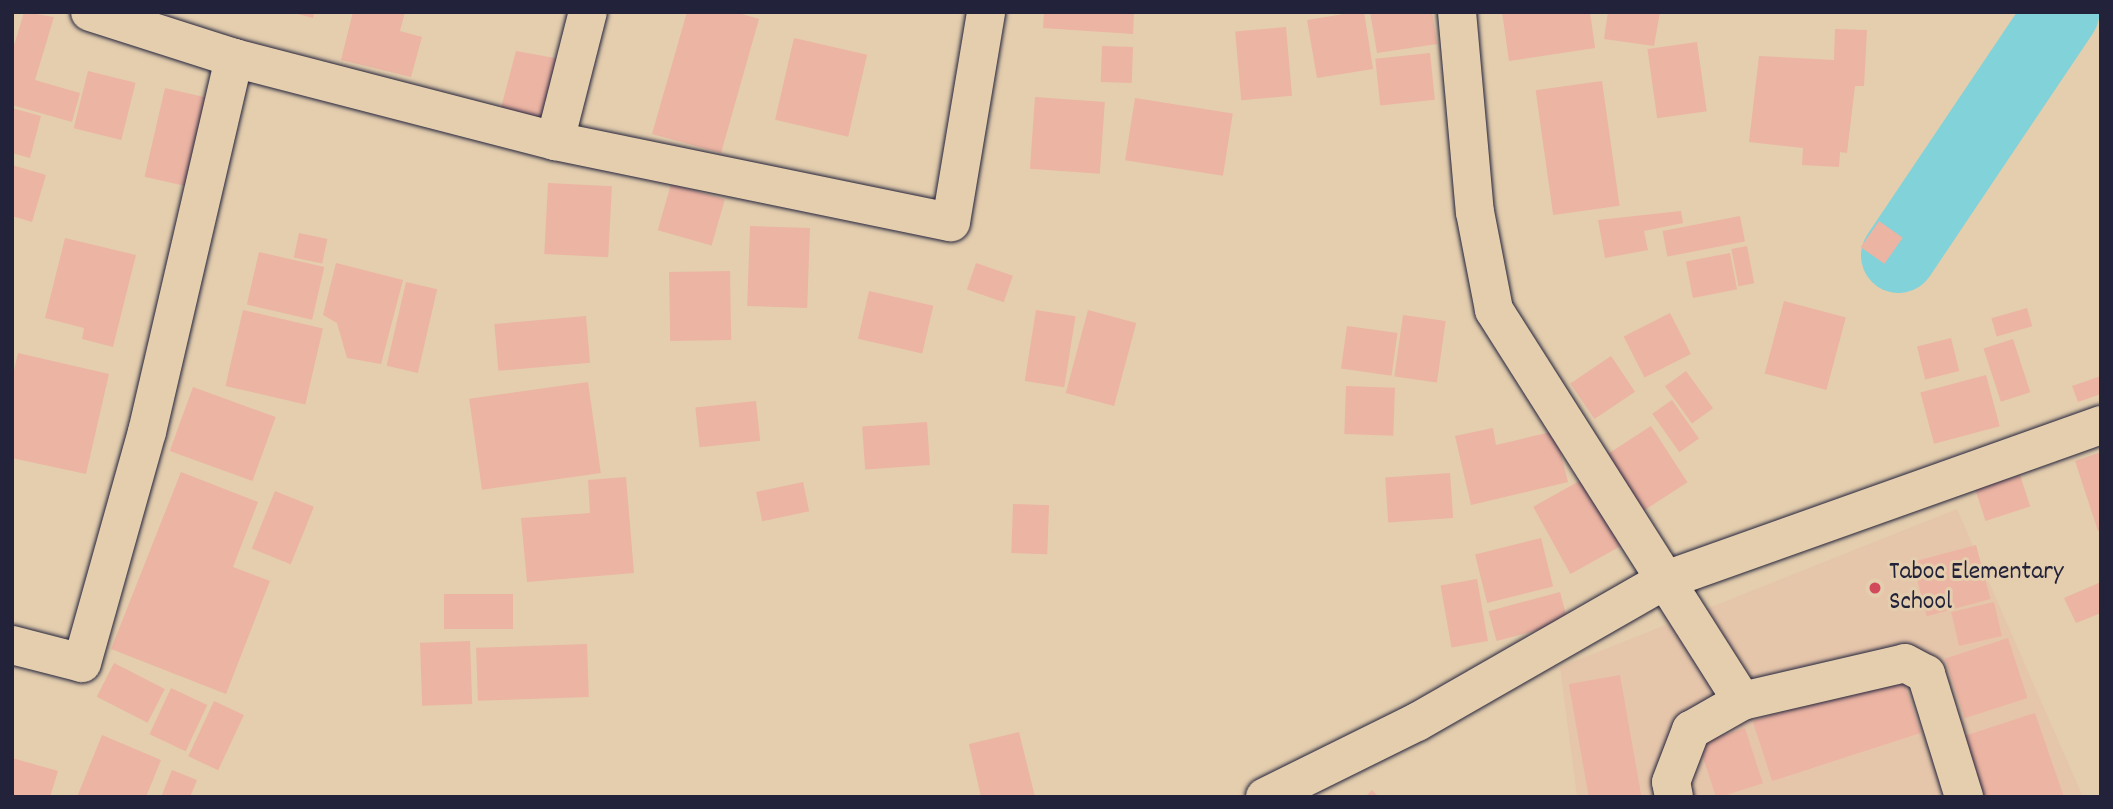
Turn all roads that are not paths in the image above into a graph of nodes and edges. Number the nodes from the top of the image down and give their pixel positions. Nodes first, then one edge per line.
1 (89, 12) edge
2 (589, 12) edge
3 (986, 12) edge
4 (1457, 12) edge
5 (233, 58) junction
6 (555, 141) junction
7 (2101, 425) edge
8 (1663, 581) junction
9 (12, 645) edge
10 (1742, 701) junction
11 (1265, 797) edge
12 (1674, 797) edge
13 (1964, 797) edge

1 - 5 street
2 - 6 street
3 - 6 street
4 - 8 street
5 - 6 street
5 - 9 street
7 - 8 street
8 - 10 street
8 - 11 street
10 - 12 street
10 - 13 street

